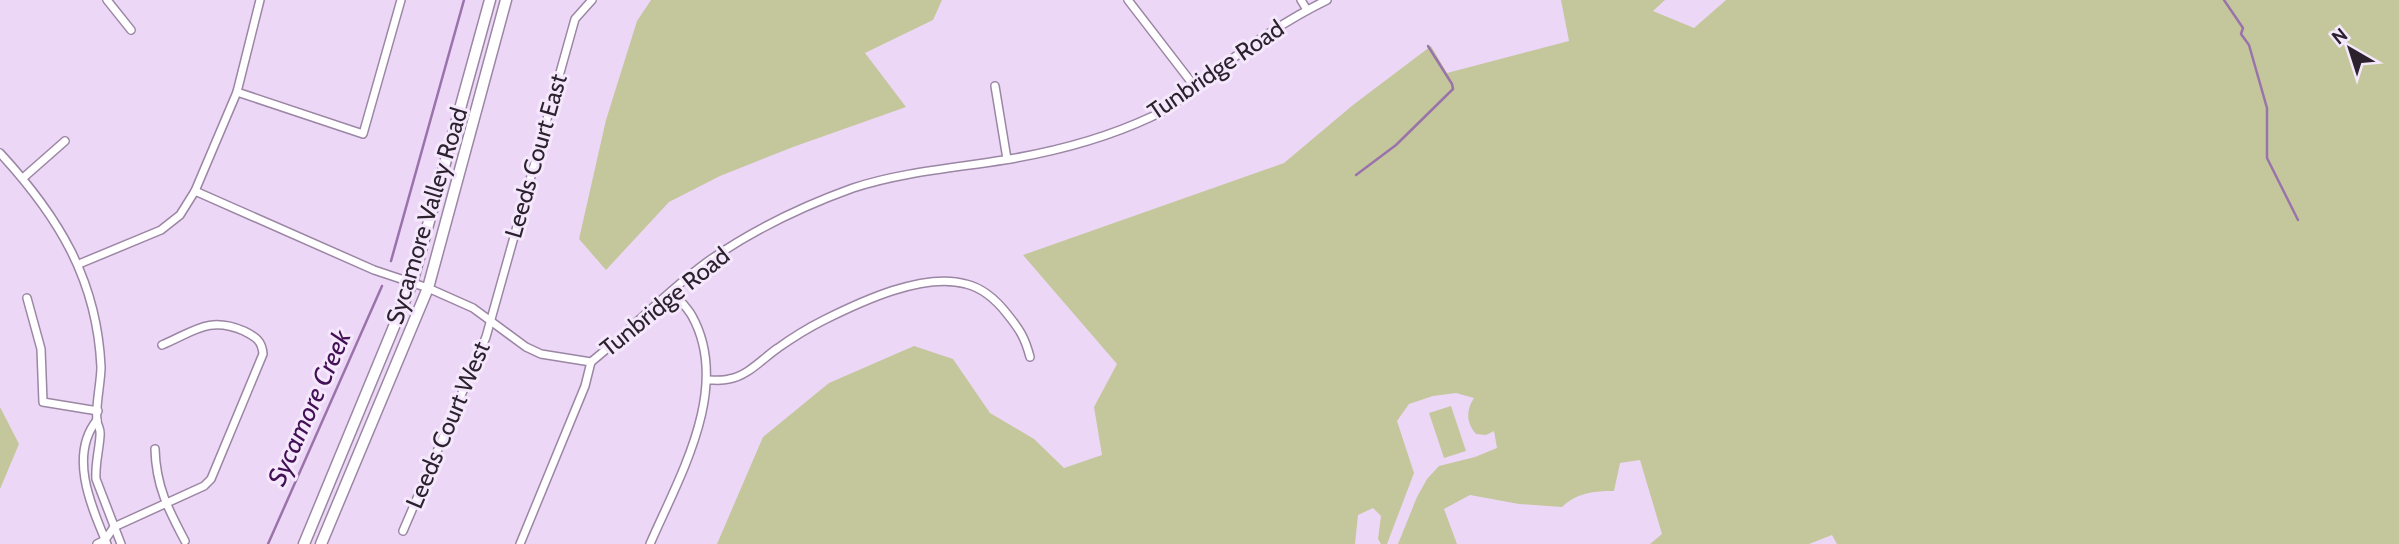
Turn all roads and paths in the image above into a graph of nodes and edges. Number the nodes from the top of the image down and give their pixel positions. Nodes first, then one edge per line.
1 (107, 0) edge
2 (260, 0) edge
3 (401, 0) edge
4 (490, 0) edge
5 (506, 0) edge
6 (592, 0) edge
7 (1128, 0) edge
8 (1301, 0) edge
9 (1327, 0) edge
10 (1307, 10) junction
11 (131, 30) dead end
12 (995, 86) dead end
13 (1195, 87) junction
14 (237, 92) junction
15 (65, 141) dead end
16 (0, 153) edge
17 (1007, 159) junction
18 (23, 178) junction
19 (195, 191) junction
20 (79, 264) junction
21 (412, 283) junction
22 (428, 288) junction
23 (672, 290) junction
24 (27, 298) dead end
25 (490, 318) junction
26 (162, 345) dead end
27 (1030, 357) dead end
28 (591, 362) junction
29 (708, 380) junction
30 (97, 416) junction
31 (155, 449) dead end
32 (166, 504) junction
33 (114, 527) junction
34 (403, 531) dead end
35 (185, 541) dead end
36 (106, 542) edge
37 (97, 544) edge
38 (121, 544) edge
39 (304, 544) edge
40 (321, 544) edge
41 (520, 544) edge
42 (650, 544) edge

1 - 11 street
2 - 14 street
3 - 14 street
4 - 21 main road, Sycamore Valley Road
5 - 22 main road, Sycamore Valley Road
6 - 25 street, Leeds Court East
7 - 13 street
8 - 10 street
9 - 10 street, Tunbridge Road
10 - 13 street, Tunbridge Road
12 - 17 street
13 - 17 street, Tunbridge Road
14 - 19 street
15 - 18 street
16 - 18 street
17 - 23 street, Tunbridge Road
18 - 20 street
19 - 20 street
19 - 21 street, Tunbridge Road
20 - 30 street
21 - 22 street, Tunbridge Road
21 - 39 main road, Sycamore Valley Road
22 - 25 street, Tunbridge Road
22 - 40 main road, Sycamore Valley Road
23 - 28 street, Tunbridge Road
23 - 29 street
24 - 30 street
25 - 28 street, Tunbridge Road
25 - 34 street, Leeds Court West
26 - 32 street
27 - 29 street
28 - 41 street
29 - 42 street
30 - 33 street
30 - 36 street
31 - 32 street
32 - 33 street
32 - 35 street
33 - 36 street
33 - 38 street
36 - 37 street

